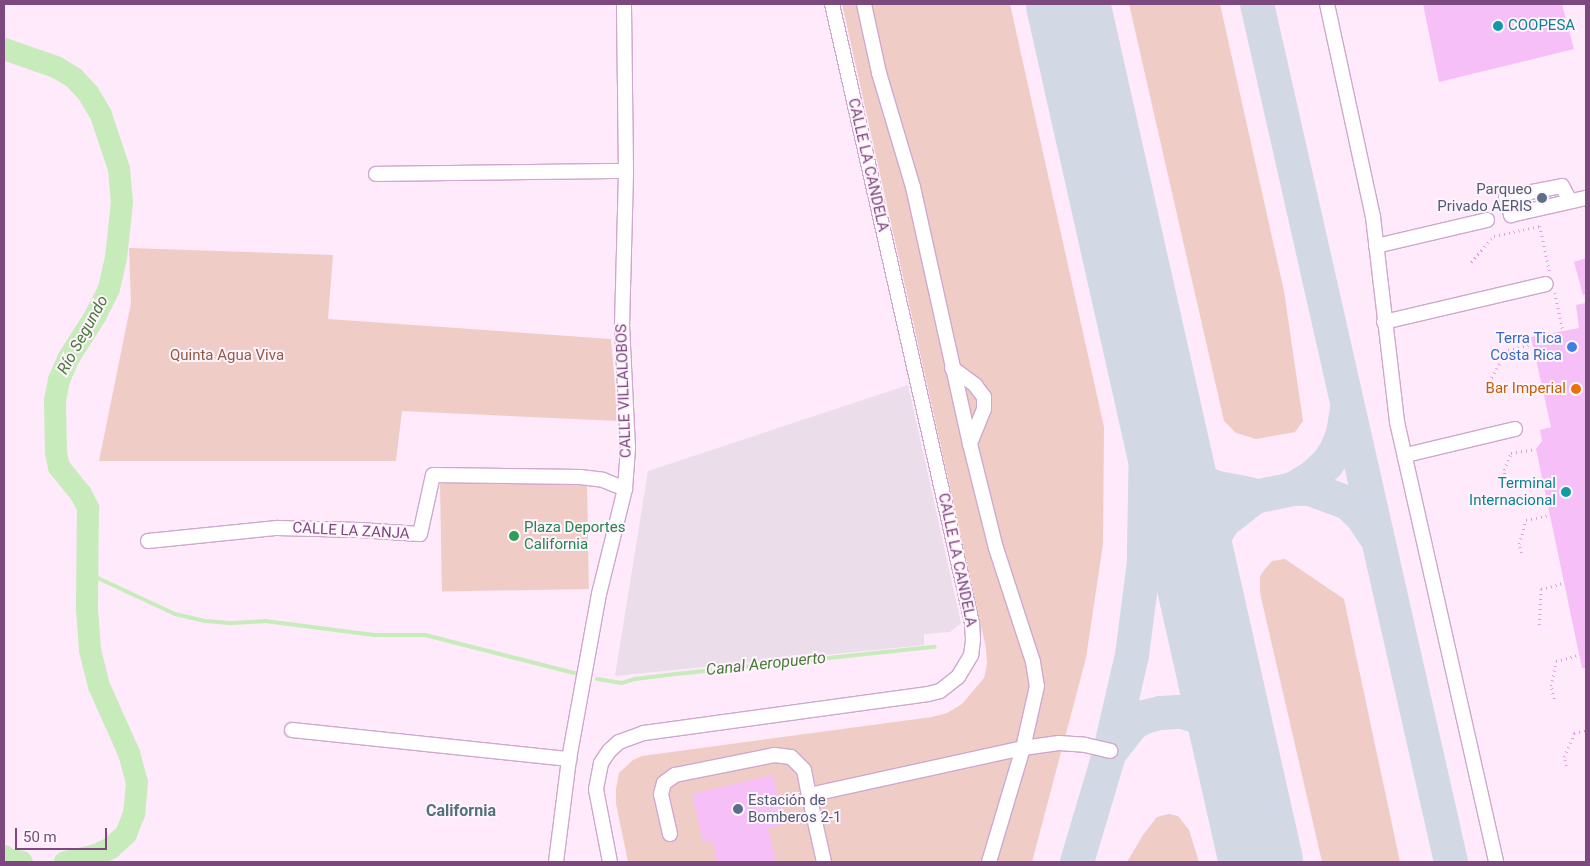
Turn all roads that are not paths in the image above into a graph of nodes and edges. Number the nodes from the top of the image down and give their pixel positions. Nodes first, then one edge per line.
1 (624, 4) edge
2 (832, 4) edge
3 (864, 4) edge
4 (1327, 4) edge
5 (626, 171) junction
6 (376, 174) dead end
7 (1586, 198) edge
8 (1570, 201) dead end
9 (1487, 220) dead end
10 (1376, 246) junction
11 (1550, 283) road end
12 (1384, 322) junction
13 (952, 368) junction
14 (1515, 429) dead end
15 (970, 444) junction
16 (1406, 455) junction
17 (625, 489) junction
18 (148, 541) dead end
19 (292, 730) dead end
20 (1023, 748) junction
21 (1110, 751) dead end
22 (570, 759) junction
23 (809, 795) junction
24 (670, 834) dead end
25 (556, 862) edge
26 (610, 862) edge
27 (824, 862) edge
28 (989, 862) edge
29 (1496, 862) edge

1 - 5 street, CALLE VILLALOBOS
2 - 26 street, CALLE LA CANDELA
3 - 13 street
4 - 10 street
5 - 6 street
5 - 17 street, CALLE VILLALOBOS
7 - 8 street
9 - 10 street
10 - 12 street
11 - 12 street
12 - 16 street
13 - 15 street
13 - 15 street
14 - 16 street
15 - 20 street
16 - 29 street
17 - 18 street, CALLE LA ZANJA
17 - 22 street, CALLE VILLALOBOS
19 - 22 street
20 - 21 street
20 - 23 street
20 - 28 street
22 - 25 street, CALLE VILLALOBOS
23 - 24 street
23 - 27 street

